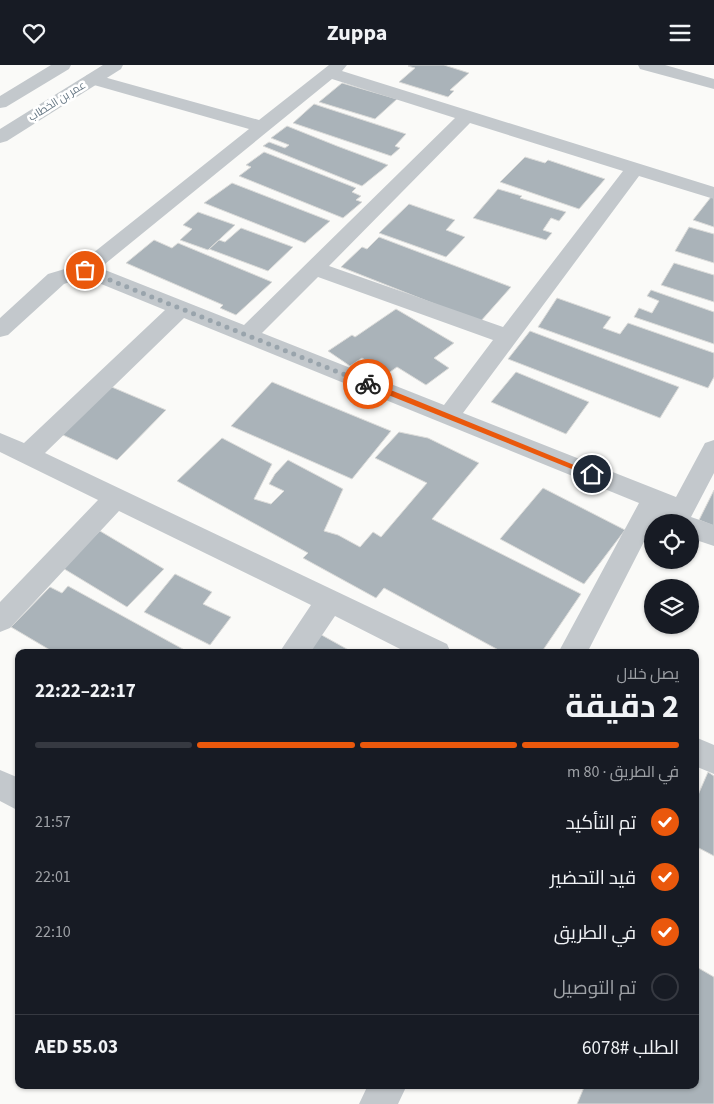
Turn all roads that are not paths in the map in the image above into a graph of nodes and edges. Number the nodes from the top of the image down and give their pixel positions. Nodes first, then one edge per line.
1 (63, 65) edge
2 (115, 65) edge
3 (646, 65) edge
4 (334, 69) edge
5 (93, 79) junction
6 (714, 84) edge
7 (0, 103) edge
8 (467, 116) junction
9 (262, 127) junction
10 (0, 137) edge
11 (635, 168) junction
12 (714, 193) edge
13 (314, 268) junction
14 (85, 270) junction
15 (181, 308) junction
16 (0, 330) edge
17 (247, 335) junction
18 (508, 337) junction
19 (448, 416) junction
20 (0, 443) edge
21 (714, 449) edge
22 (27, 455) junction
23 (116, 499) junction
24 (646, 514) edge
25 (662, 514) edge
26 (670, 514) edge
27 (687, 514) edge
28 (644, 518) edge
29 (699, 528) edge
30 (714, 537) edge
31 (330, 601) junction
32 (0, 620) edge
33 (296, 649) edge
34 (429, 649) edge
35 (574, 649) edge
36 (699, 753) edge
37 (714, 760) edge
38 (0, 784) edge
39 (15, 793) edge
40 (386, 1089) edge
41 (378, 1104) edge

1 - 7 street
2 - 5 street, عمر بن الخطاب
3 - 6 street
4 - 8 street
4 - 9 street
5 - 9 street
5 - 10 street, عمر بن الخطاب
8 - 11 street
8 - 13 street
9 - 14 street
11 - 12 street
11 - 18 street
13 - 17 street
13 - 18 street
14 - 15 street
14 - 16 street
15 - 17 street
15 - 22 street
17 - 19 street
18 - 19 street
19 - 26 street
20 - 22 street
21 - 27 street
22 - 23 street
23 - 31 street
23 - 32 street
24 - 25 street
28 - 35 street
29 - 30 street
31 - 33 street
31 - 34 street
36 - 37 street
38 - 39 street
40 - 41 street

